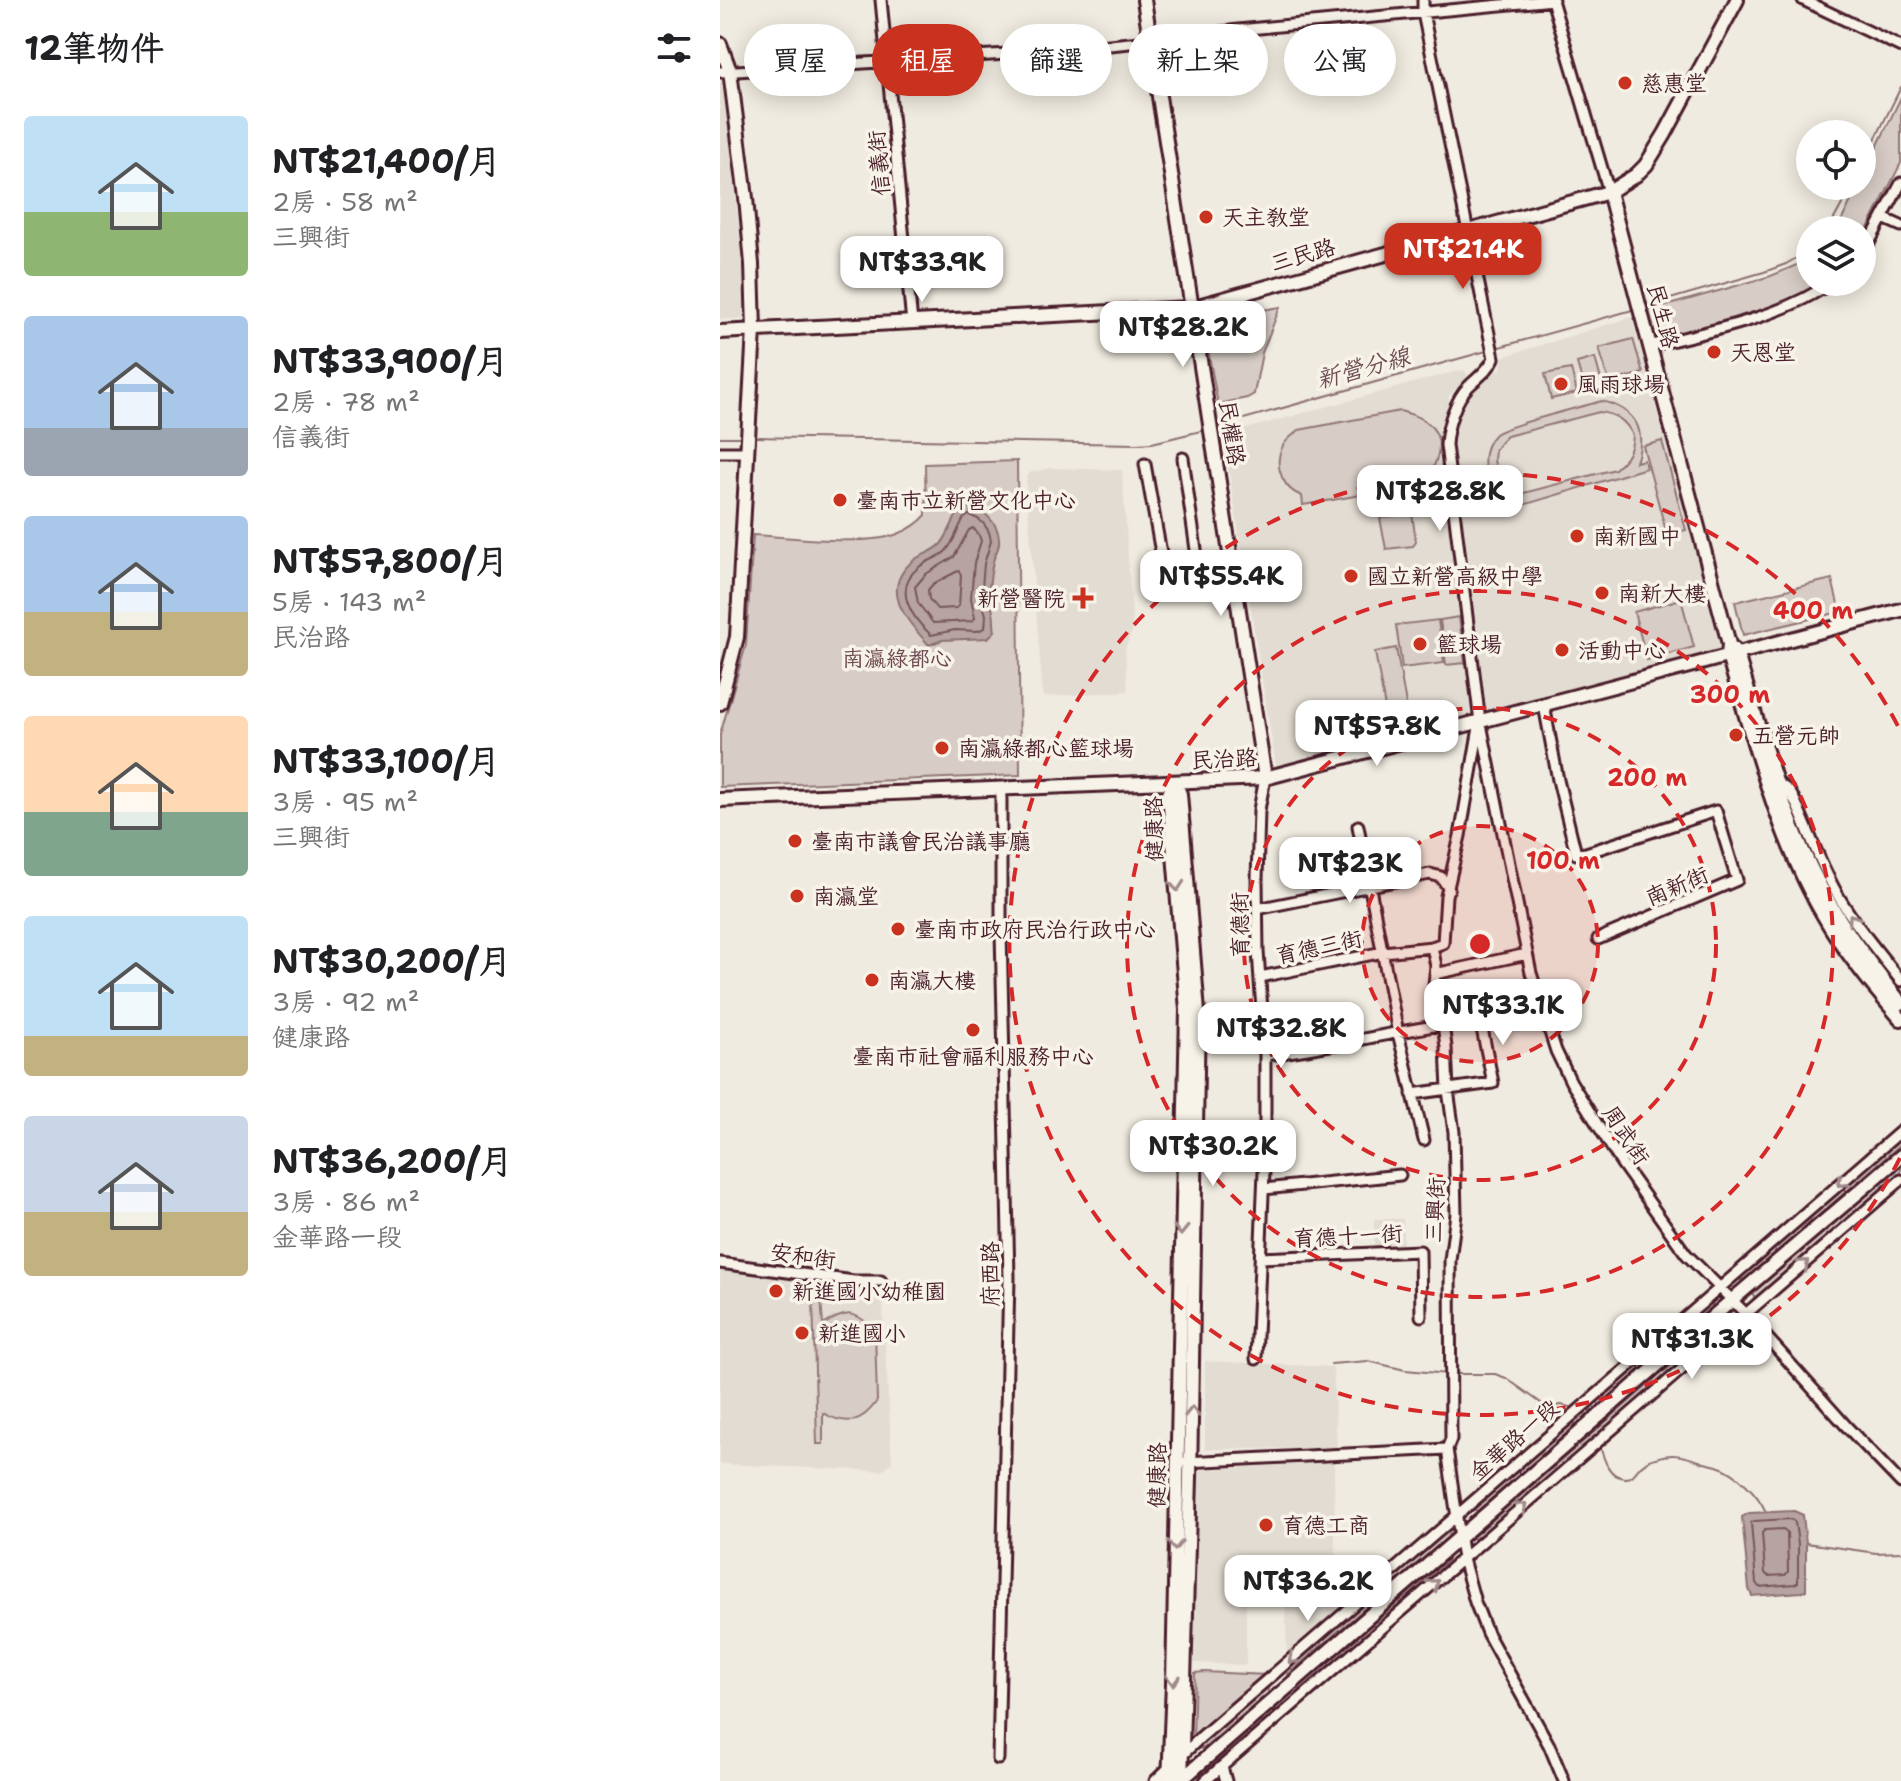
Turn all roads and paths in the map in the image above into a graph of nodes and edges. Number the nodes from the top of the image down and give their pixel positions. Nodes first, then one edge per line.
1 (881, 0) edge
2 (1144, 0) edge
3 (1423, 0) edge
4 (1553, 0) edge
5 (1737, 0) edge
6 (1803, 0) edge
7 (1423, 13) junction
8 (883, 24) edge
9 (1148, 24) edge
10 (1268, 27) edge
11 (1128, 43) edge
12 (720, 44) edge
13 (1901, 47) edge
14 (984, 56) edge
15 (872, 64) edge
16 (725, 72) edge
17 (890, 96) edge
18 (1158, 96) edge
19 (1901, 183) edge
20 (1609, 192) junction
21 (1883, 218) junction
22 (1901, 226) edge
23 (1468, 231) junction
24 (1876, 231) edge
25 (1811, 296) edge
26 (1191, 308) junction
27 (912, 323) junction
28 (754, 330) junction
29 (720, 332) edge
30 (1649, 346) junction
31 (747, 450) junction
32 (720, 452) edge
33 (1183, 458) dead end
34 (1145, 464) dead end
35 (1231, 567) junction
36 (1199, 571) junction
37 (1901, 610) edge
38 (1731, 651) junction
39 (720, 703) edge
40 (1544, 705) junction
41 (1480, 722) junction
42 (1265, 778) junction
43 (1776, 781) junction
44 (1175, 782) junction
45 (1001, 789) junction
46 (720, 800) edge
47 (1358, 826) dead end
48 (1368, 885) junction
49 (1449, 889) junction
50 (1257, 909) junction
51 (1598, 939) dead end
52 (1432, 947) junction
53 (1383, 952) junction
54 (1527, 954) junction
55 (1435, 974) junction
56 (1260, 977) junction
57 (1901, 981) edge
58 (1901, 1003) edge
59 (1901, 1019) edge
60 (1443, 1024) junction
61 (1398, 1033) junction
62 (1265, 1055) junction
63 (1448, 1090) junction
64 (1412, 1094) junction
65 (1901, 1131) edge
66 (1424, 1140) dead end
67 (1901, 1156) edge
68 (1400, 1175) dead end
69 (1901, 1180) edge
70 (1264, 1189) junction
71 (1261, 1258) junction
72 (720, 1263) edge
73 (881, 1281) dead end
74 (1720, 1288) junction
75 (1731, 1301) junction
76 (1745, 1313) junction
77 (1421, 1316) dead end
78 (1256, 1359) dead end
79 (1447, 1449) junction
80 (1184, 1462) junction
81 (1901, 1483) edge
82 (1457, 1516) junction
83 (1461, 1536) junction
84 (1463, 1559) junction
85 (1183, 1755) junction
86 (998, 1759) dead end
87 (1222, 1767) junction
88 (1176, 1778) edge
89 (1155, 1781) edge
90 (1205, 1781) edge
91 (1226, 1781) edge
92 (1564, 1781) edge

1 - 8 street, 信義街
2 - 9 street, 民權路
3 - 7 street, 三興街
4 - 7 street
4 - 20 street, 民生路
5 - 20 street, 三民路
6 - 13 street
7 - 10 street
7 - 23 street, 三興街
11 - 14 street
12 - 16 street
15 - 16 street
16 - 28 street
17 - 27 street, 信義街
18 - 26 street, 民權路
19 - 21 street
20 - 23 street, 三民路
20 - 30 street, 民生路
21 - 22 street
21 - 24 street
23 - 26 street, 三民路
23 - 41 street, 三興街
25 - 30 street
26 - 27 street, 三民路
26 - 35 street, 民權路
27 - 28 street, 三民路
28 - 29 street, 三民路
28 - 31 street
30 - 38 street, 民生路
31 - 32 street
31 - 39 street
33 - 36 street
34 - 36 street
35 - 36 street
35 - 42 street, 民權路
37 - 38 street, 民治路
38 - 40 street, 民治路
38 - 43 street, 民生路
38 - 59 street, 民生路
40 - 41 street, 民治路
40 - 51 street, 南新街
41 - 42 street, 民治路
41 - 49 street, 三興街
41 - 54 street, 周武街
42 - 44 street, 民治路
42 - 50 street, 育德街
57 -> 43 street, 民生路
43 - 58 street, 民生路
44 - 45 street, 民治路
44 - 80 street, 健康路
45 - 46 street, 民治路
45 - 86 street, 府西路
47 - 48 street
48 - 49 street
48 - 50 street
48 - 53 street
49 - 52 street, 三興街
50 - 56 street, 育德街
52 - 53 street, 育德三街
52 - 55 street, 三興街
53 - 56 street, 育德三街
53 - 61 street
54 - 55 street
54 - 74 street, 周武街
55 - 60 street, 三興街
56 - 62 street, 育德街
60 - 61 street
60 - 63 street, 三興街
60 - 63 street
61 - 62 street
61 - 64 street
62 - 70 street, 育德街
63 - 64 street
63 - 79 street, 三興街
64 - 66 street
65 -> 74 street, 金華路一段
67 - 75 street, 金華路一段
68 - 70 street
76 -> 69 street
70 - 71 street, 育德街
71 - 77 street, 育德十一街
71 - 78 street, 育德街
72 - 73 street, 安和街
74 - 75 street, 周武街
74 - 82 street, 金華路一段
75 - 76 street, 周武街
75 - 83 street, 金華路一段
76 - 81 street, 周武街
84 -> 76 street
79 - 80 street
79 - 82 street, 三興街
80 - 85 street, 健康路
80 -> 88 street, 健康路
82 - 83 street, 三興街
82 -> 85 street, 金華路一段
83 - 84 street, 三興街
83 - 88 street, 金華路一段
87 -> 84 street
84 - 92 street, 三興街
85 - 88 street, 健康路
87 - 90 street
87 - 91 street
88 - 89 street, 金華路一段

